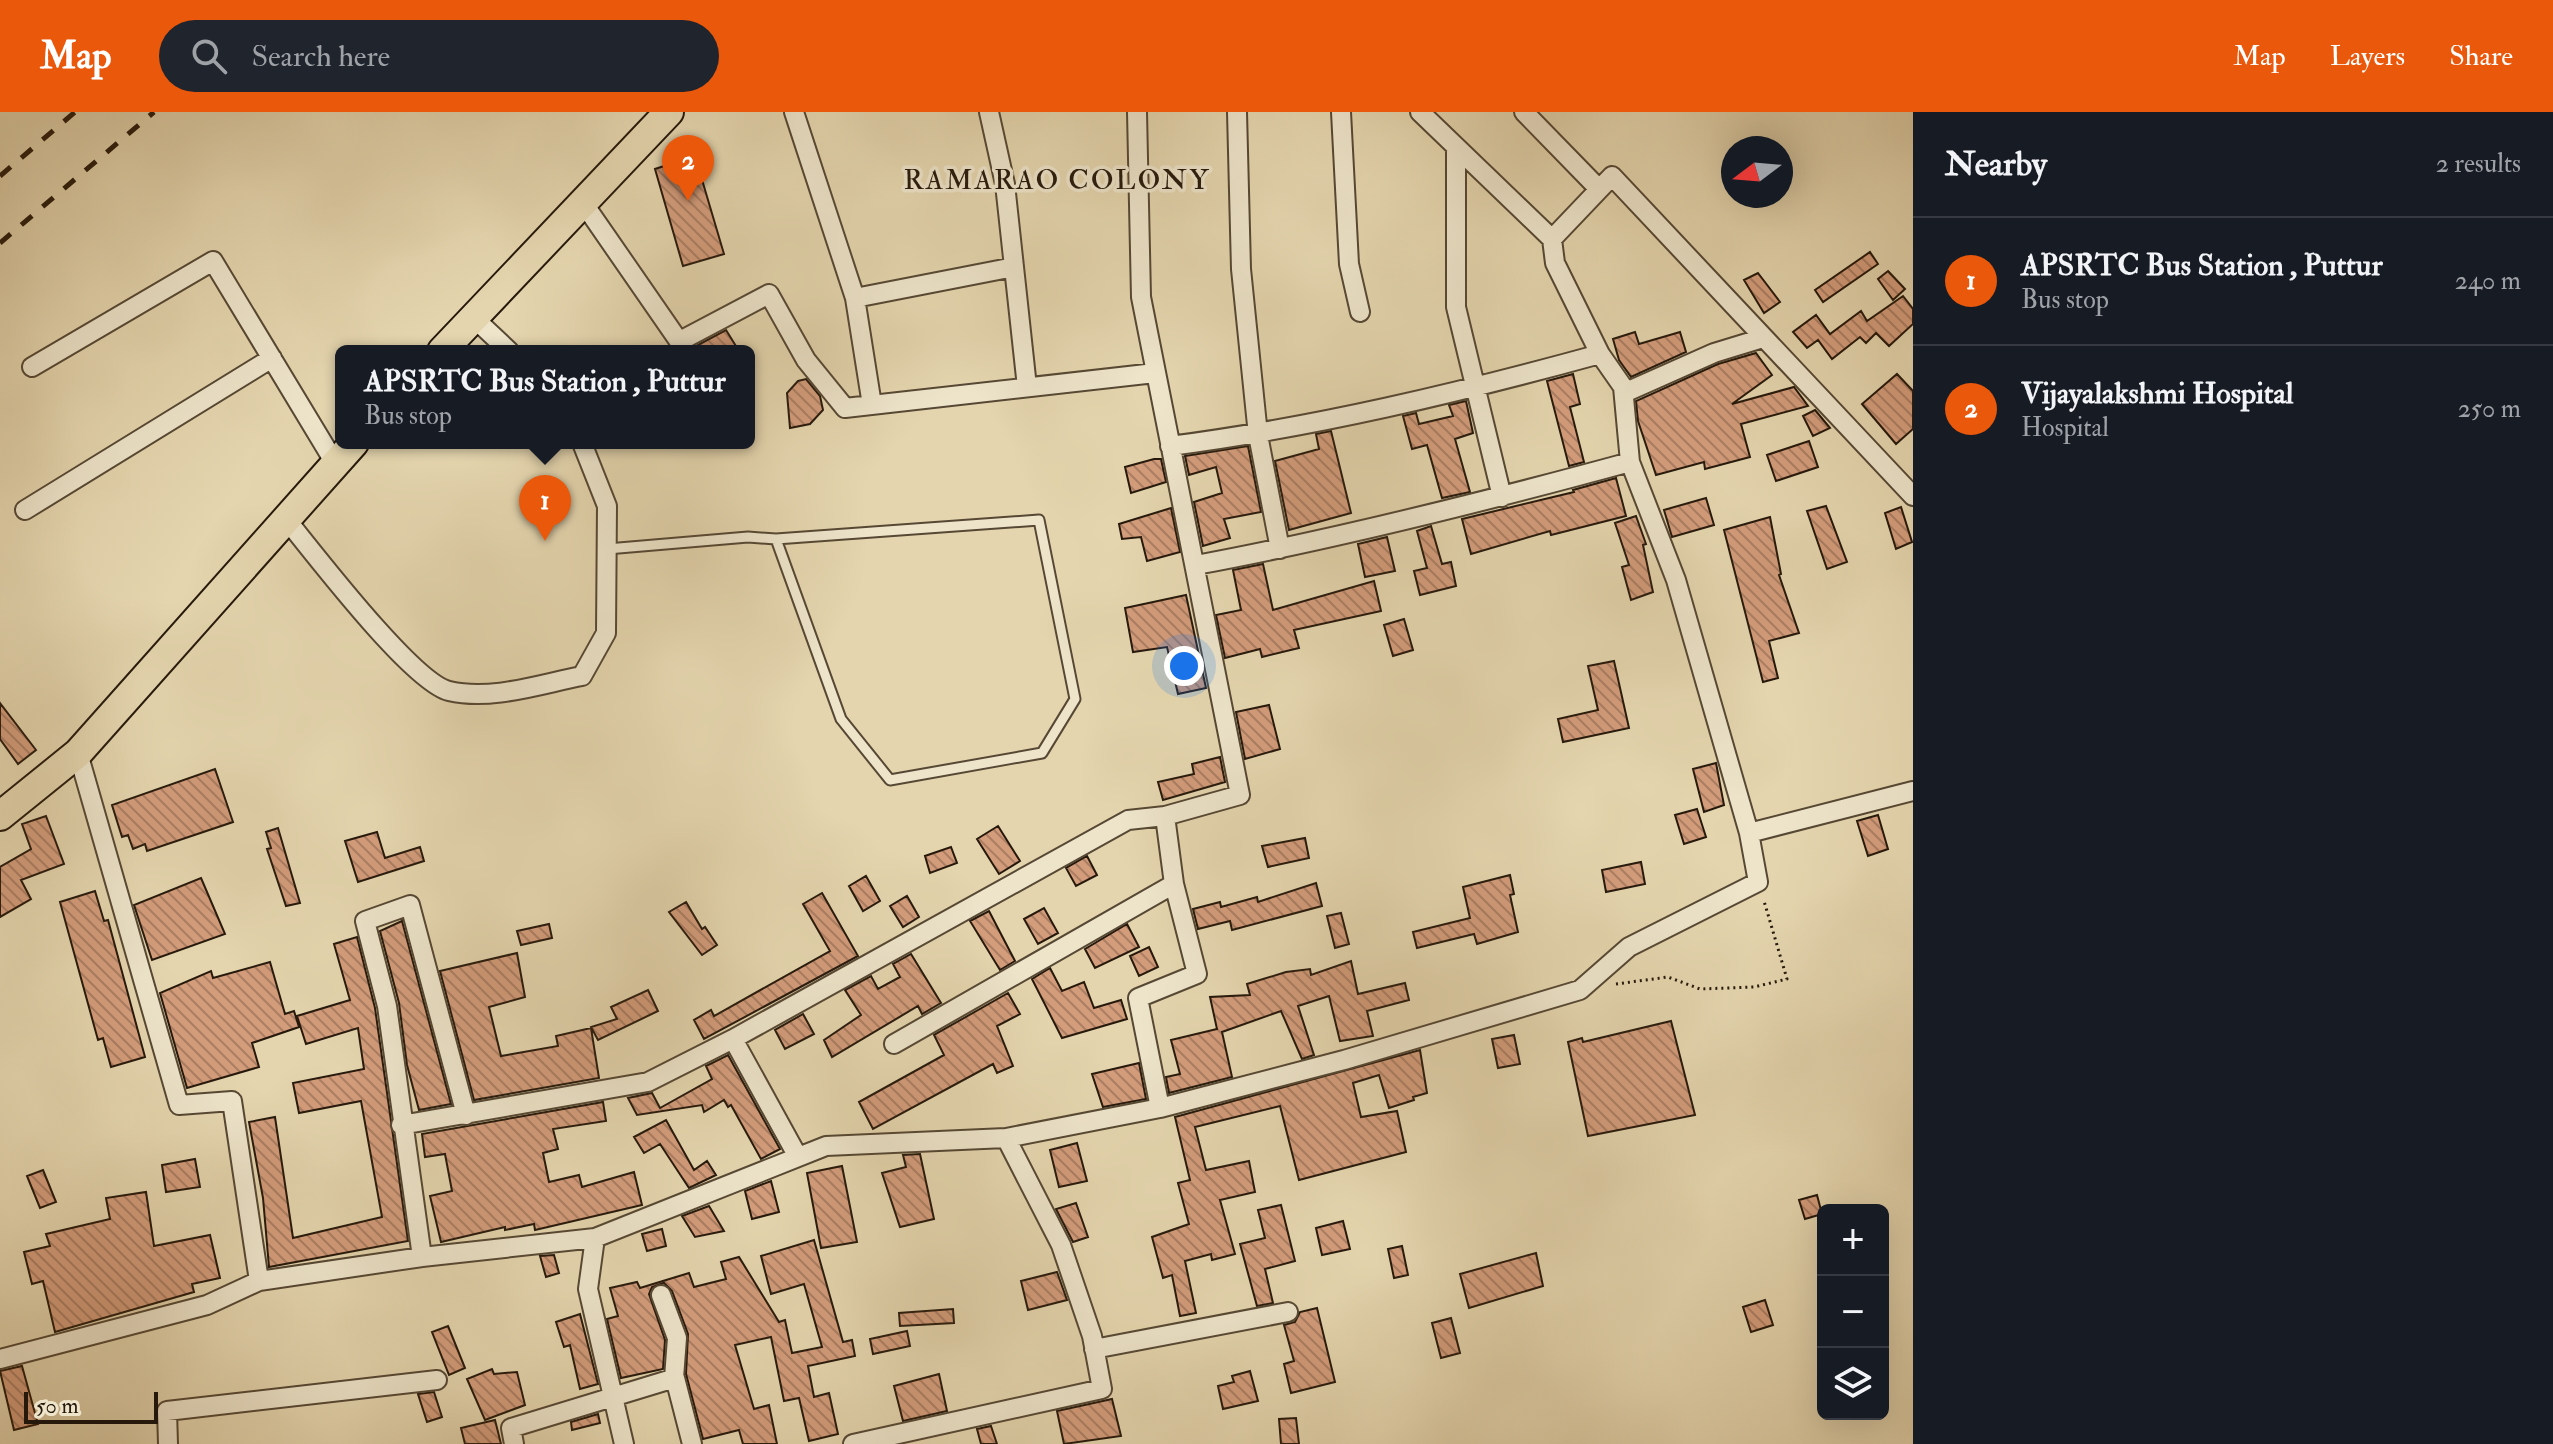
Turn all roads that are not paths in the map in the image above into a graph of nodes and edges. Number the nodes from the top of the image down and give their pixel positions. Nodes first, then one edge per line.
1 (669, 112) edge
2 (794, 112) edge
3 (989, 112) edge
4 (1137, 112) edge
5 (1237, 112) edge
6 (1341, 112) edge
7 (1420, 112) edge
8 (1524, 112) edge
9 (1456, 147) junction
10 (1599, 189) junction
11 (584, 204) junction
12 (1552, 239) junction
13 (1014, 267) junction
14 (855, 298) junction
15 (1360, 312) dead end
16 (474, 318) junction
17 (1763, 338) junction
18 (448, 345) edge
19 (503, 345) edge
20 (682, 345) edge
21 (685, 345) edge
22 (1600, 354) junction
23 (272, 358) junction
24 (32, 367) dead end
25 (1155, 373) junction
26 (1027, 387) junction
27 (1475, 388) junction
28 (1624, 393) junction
29 (872, 405) junction
30 (1258, 435) junction
31 (335, 440) edge
32 (1170, 446) junction
33 (584, 449) edge
34 (345, 453) edge
35 (1630, 462) junction
36 (1913, 496) edge
37 (1502, 497) junction
38 (25, 510) dead end
39 (286, 519) junction
40 (776, 539) junction
41 (607, 549) junction
42 (1280, 549) junction
43 (1196, 565) junction
44 (78, 753) junction
45 (1913, 791) edge
46 (0, 816) edge
47 (1165, 816) junction
48 (1749, 833) junction
49 (1174, 884) junction
50 (733, 1039) junction
51 (894, 1044) dead end
52 (1160, 1108) junction
53 (466, 1115) junction
54 (401, 1125) junction
55 (1006, 1138) junction
56 (798, 1157) junction
57 (595, 1238) junction
58 (422, 1257) junction
59 (259, 1281) junction
60 (661, 1295) dead end
61 (1288, 1312) dead end
62 (1094, 1349) junction
63 (0, 1359) edge
64 (674, 1378) junction
65 (437, 1380) dead end
66 (612, 1395) junction
67 (168, 1444) edge
68 (514, 1444) edge
69 (624, 1444) edge
70 (692, 1444) edge
71 (853, 1444) edge

1 - 11 main road
2 - 14 street
3 - 13 street
4 - 25 street
5 - 30 street
6 - 15 street
7 - 9 street
8 - 10 street
9 - 12 street
9 - 27 street
10 - 12 street
10 - 17 street
11 - 16 main road
11 - 20 street
12 - 22 street
13 - 14 street
13 - 26 street
14 - 29 street
16 - 18 main road
16 - 19 street
17 - 28 street
17 - 36 street
21 - 29 street
22 - 27 street
22 - 28 street
23 - 24 street
23 - 31 street
23 - 38 street
25 - 26 street
25 - 32 street
26 - 29 street
27 - 30 street
27 - 37 street
28 - 35 street
30 - 32 street
30 - 42 street
32 - 43 street
33 - 41 street
34 - 39 main road
35 - 37 street
35 - 48 street
37 - 42 street
39 - 41 street
39 - 44 main road
40 - 40 lane
40 - 41 lane
42 - 43 street
43 - 47 street
44 - 46 main road
44 - 59 street
45 - 48 street
47 - 49 street
47 - 50 street
48 - 52 street
49 - 51 street
49 - 52 street
50 - 53 street
50 - 56 street
52 - 55 street
53 - 54 street
53 - 54 street
54 - 58 street
55 - 56 street
55 - 62 street
56 - 57 street
57 - 58 street
57 - 66 street
58 - 59 street
59 - 63 street
60 - 64 street
61 - 62 street
62 - 71 street
64 - 66 street
64 - 70 street
65 - 67 street
66 - 68 street
66 - 69 street

